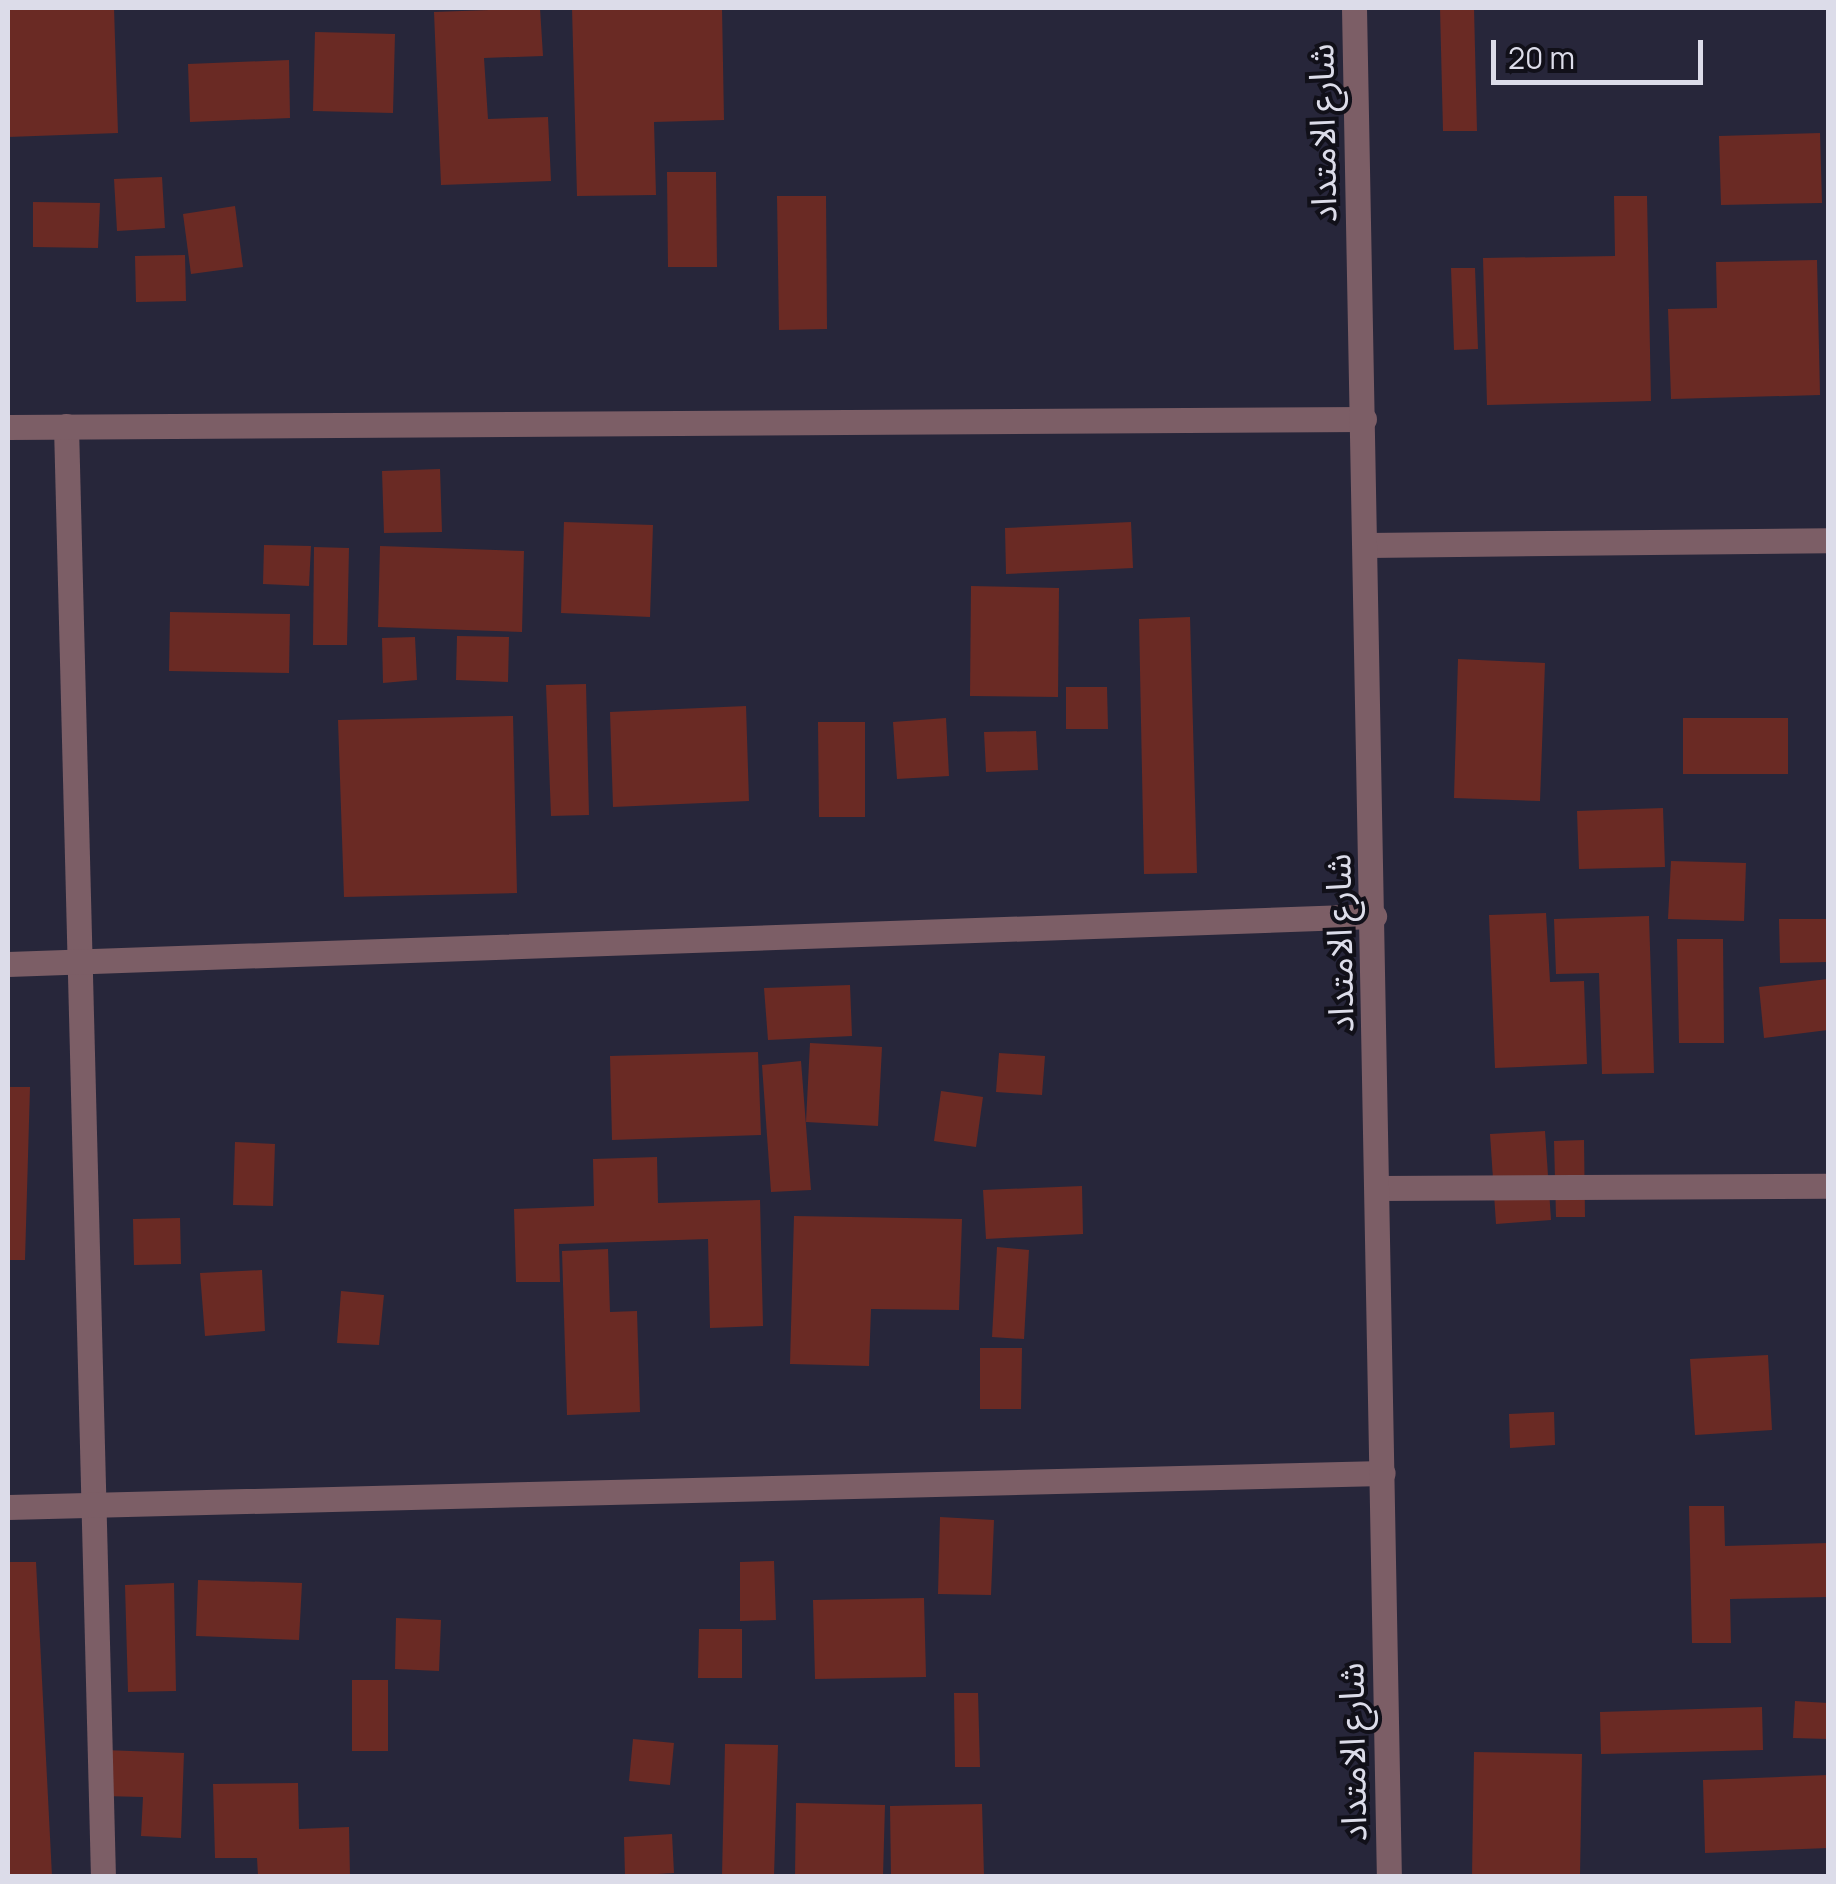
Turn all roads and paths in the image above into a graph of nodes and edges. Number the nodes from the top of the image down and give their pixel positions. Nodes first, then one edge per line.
1 (1354, 8) edge
2 (1364, 419) junction
3 (66, 426) junction
4 (8, 427) edge
5 (1828, 540) edge
6 (1367, 545) junction
7 (1374, 916) junction
8 (80, 962) junction
9 (8, 964) edge
10 (1828, 1186) edge
11 (1380, 1188) junction
12 (1383, 1472) junction
13 (94, 1504) junction
14 (8, 1507) edge
15 (103, 1876) edge
16 (1389, 1876) edge

1 - 2 street, شارع الامتداد
2 - 3 street
2 - 6 street, شارع الامتداد
3 - 4 street
3 - 8 street
5 - 6 street
6 - 7 street, شارع الامتداد
7 - 8 street
7 - 11 street, شارع الامتداد
8 - 9 street
8 - 13 street
10 - 11 street
11 - 12 street, شارع الامتداد
12 - 13 street
12 - 16 street, شارع الامتداد
13 - 14 street
13 - 15 street

